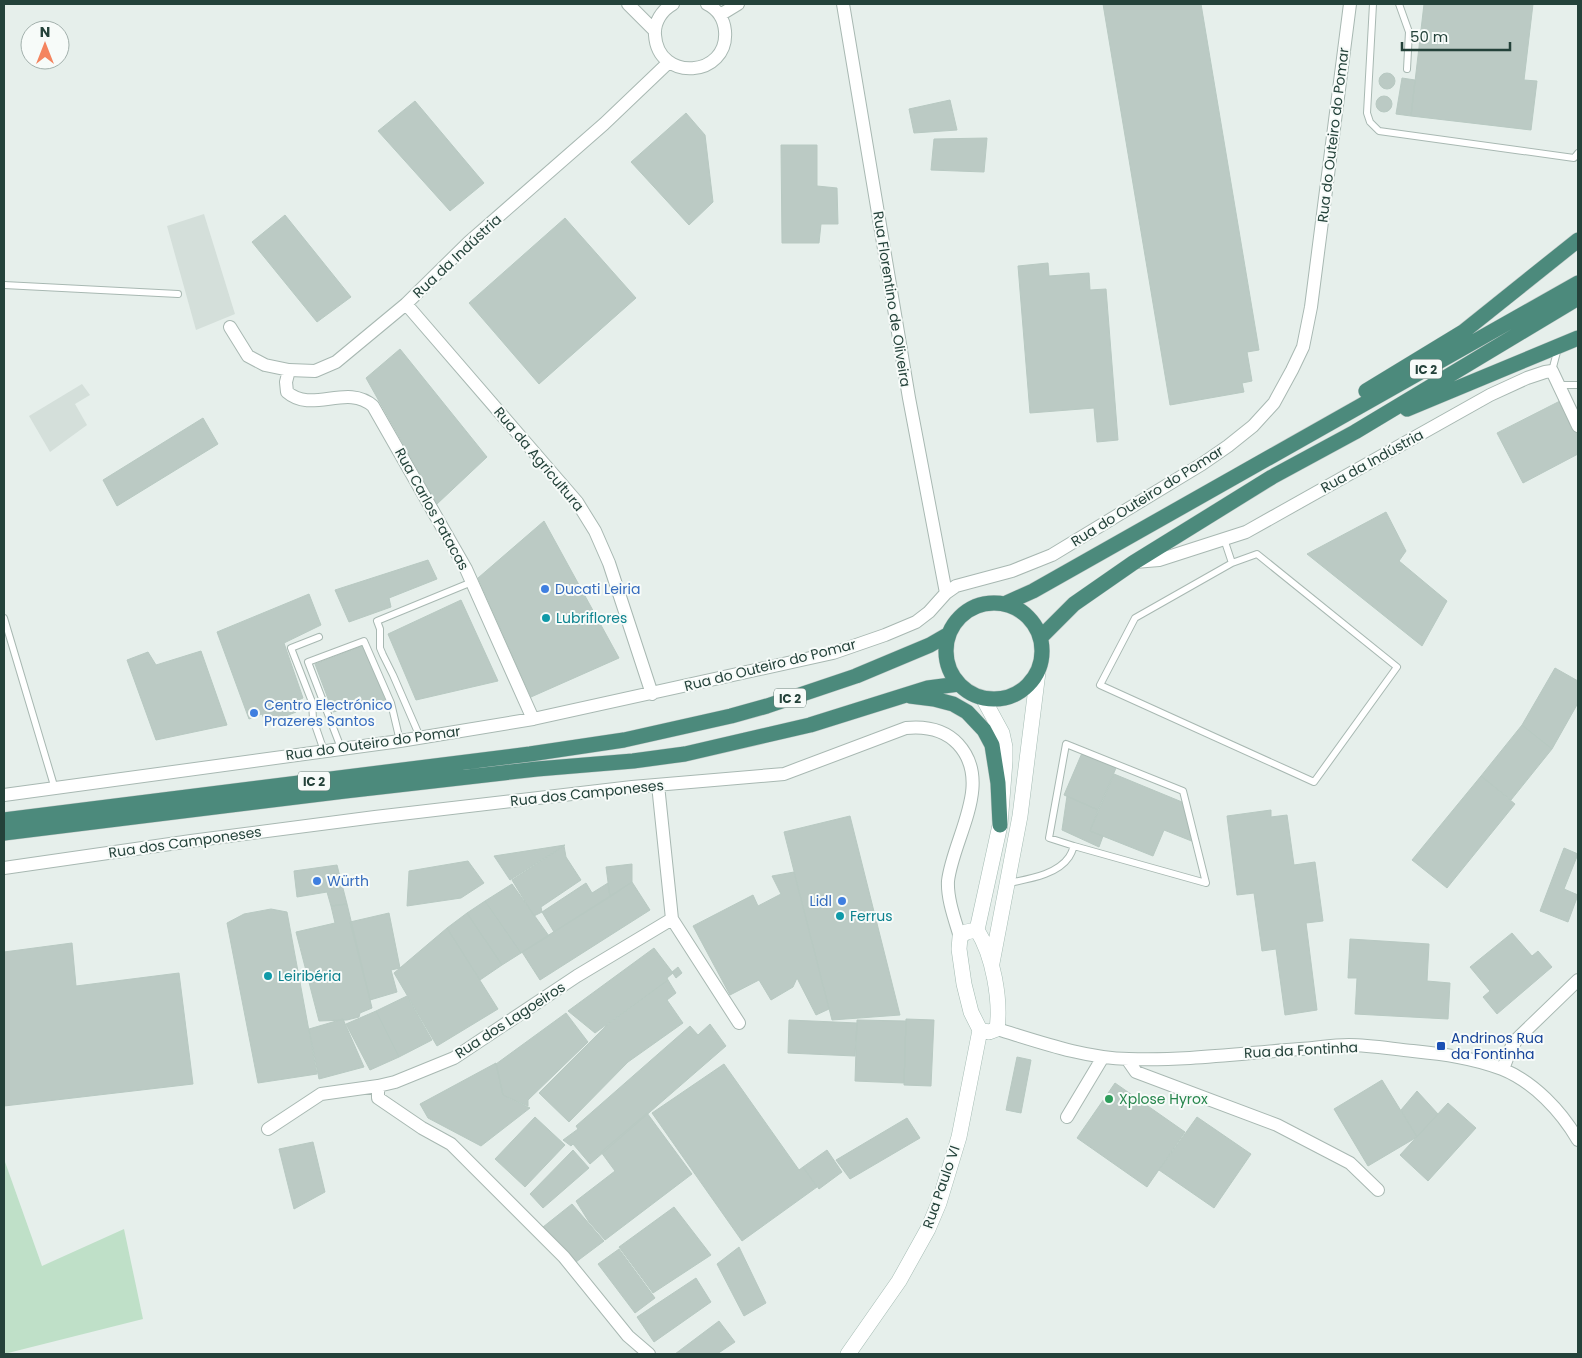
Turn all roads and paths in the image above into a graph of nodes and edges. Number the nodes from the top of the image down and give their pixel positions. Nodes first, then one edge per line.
1 (628, 4) edge
2 (673, 4) edge
3 (706, 4) edge
4 (738, 4) edge
5 (843, 4) edge
6 (1350, 4) edge
7 (1373, 4) edge
8 (1399, 4) edge
9 (720, 16) junction
10 (655, 30) junction
11 (669, 62) junction
12 (1407, 69) dead end
13 (1578, 153) edge
14 (1578, 240) edge
15 (1578, 283) edge
16 (4, 285) edge
17 (178, 294) dead end
18 (1578, 298) edge
19 (406, 304) junction
20 (230, 327) dead end
21 (1578, 338) edge
22 (1558, 346) junction
23 (289, 370) junction
24 (1552, 371) junction
25 (1559, 385) junction
26 (1578, 385) edge
27 (1578, 426) edge
28 (1355, 432) junction
29 (1274, 454) junction
30 (1224, 538) junction
31 (1133, 563) junction
32 (1232, 563) junction
33 (472, 582) junction
34 (946, 593) junction
35 (1004, 604) junction
36 (4, 618) edge
37 (949, 634) junction
38 (319, 637) dead end
39 (1041, 637) junction
40 (1038, 672) junction
41 (959, 684) junction
42 (652, 694) junction
43 (904, 695) junction
44 (983, 698) junction
45 (533, 719) junction
46 (420, 737) junction
47 (400, 741) junction
48 (341, 748) junction
49 (324, 751) junction
50 (658, 785) junction
51 (55, 788) junction
52 (4, 795) edge
53 (4, 820) edge
54 (1000, 825) junction
55 (4, 833) edge
56 (1074, 846) junction
57 (4, 868) edge
58 (1008, 884) junction
59 (672, 919) junction
60 (977, 930) junction
61 (960, 937) junction
62 (991, 964) junction
63 (1578, 980) edge
64 (739, 1023) dead end
65 (997, 1029) junction
66 (980, 1030) junction
67 (1103, 1057) junction
68 (1127, 1059) junction
69 (1503, 1069) junction
70 (378, 1086) junction
71 (1067, 1117) dead end
72 (268, 1128) dead end
73 (1578, 1140) edge
74 (1378, 1190) dead end
75 (648, 1354) edge
76 (848, 1354) edge

1 - 10 street
2 - 10 street
3 - 9 street
4 - 9 street
5 - 34 street, Rua Florentino de Oliveira
6 - 34 street, Rua do Outeiro do Pomar
7 - 13 lane
8 - 12 lane
9 - 11 street
10 - 11 street
11 - 19 street, Rua da Indústria
14 - 29 highway
15 - 29 highway, IC 2
16 - 17 lane
18 - 28 highway, IC 2
19 - 23 street, Rua da Indústria
19 - 42 street, Rua da Agricultura
20 - 23 street, Rua da Indústria
21 - 22 highway
22 - 24 lane
22 - 28 highway
23 - 33 street, Rua Carlos Patacas
24 - 25 street
24 - 30 street, Rua da Indústria
25 - 26 lane
25 - 27 street
28 - 31 highway, IC 2
29 - 35 highway, IC 2
30 - 31 street, Rua da Indústria
30 - 32 lane
31 - 39 highway, IC 2
32 - 32 lane
33 - 45 street, Rua Carlos Patacas
33 - 46 lane
34 - 42 street, Rua do Outeiro do Pomar
35 - 37 highway, IC 2
35 - 39 highway, IC 2
36 - 51 lane
37 - 41 highway
37 - 53 highway, IC 2
38 - 49 lane
39 - 40 highway
40 - 44 highway
40 - 58 main road
41 - 43 highway, IC 2
41 - 44 highway
42 - 45 street, Rua do Outeiro do Pomar
43 - 54 highway
43 - 55 highway, IC 2
44 - 54 main road
45 - 46 street, Rua do Outeiro do Pomar
46 - 47 street, Rua do Outeiro do Pomar
47 - 48 street, Rua do Outeiro do Pomar
47 - 48 lane
48 - 49 street, Rua do Outeiro do Pomar
49 - 51 street, Rua do Outeiro do Pomar
50 - 57 street, Rua dos Camponeses
50 - 59 street
50 - 61 street, Rua dos Camponeses
51 - 52 street, Rua do Outeiro do Pomar
54 - 60 main road
56 - 56 lane
56 - 58 lane
58 - 62 main road
59 - 64 street
59 - 70 street, Rua dos Lagoeiros
60 - 61 main road
60 - 62 main road
61 - 66 main road
62 - 65 main road
63 - 69 street
65 - 66 main road
65 - 67 street, Rua da Fontinha
66 - 76 main road, Rua Paulo VI
67 - 68 street, Rua da Fontinha
67 - 71 street
68 - 69 street, Rua da Fontinha
68 - 74 street
69 - 73 street, Rua da Fontinha
70 - 72 street, Rua dos Lagoeiros
70 - 75 street

